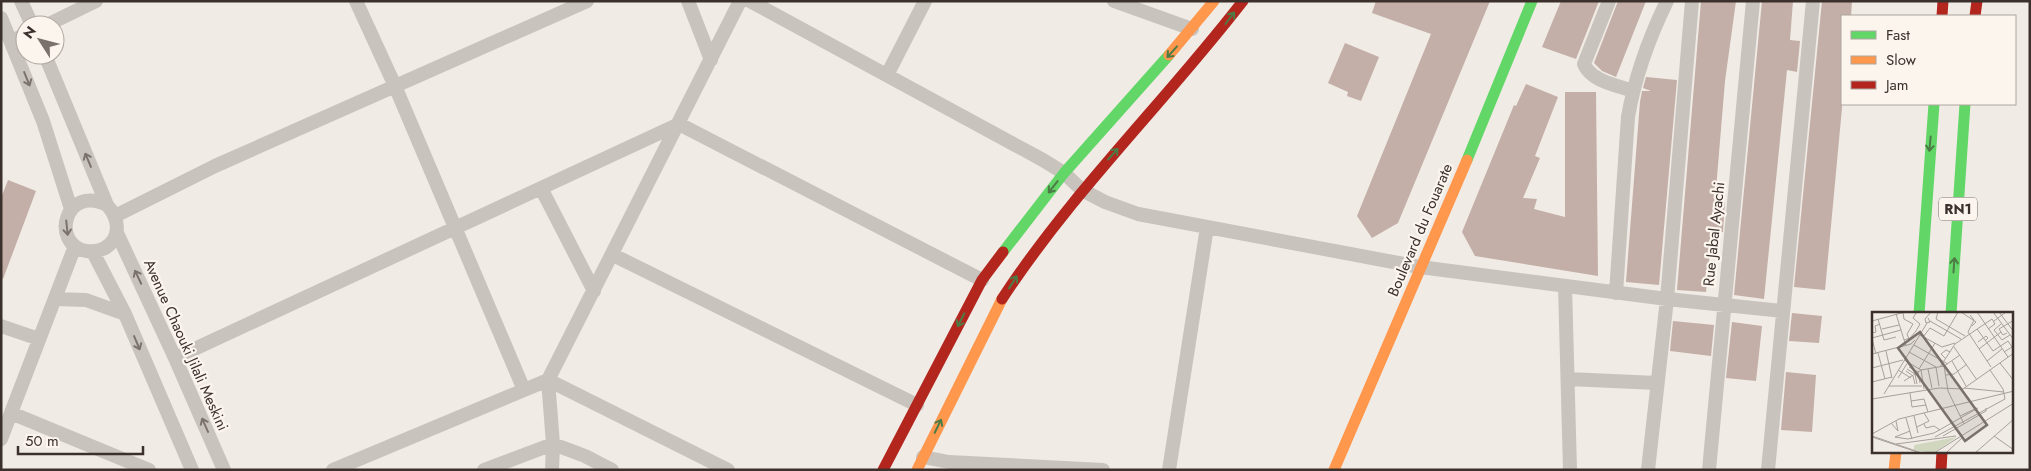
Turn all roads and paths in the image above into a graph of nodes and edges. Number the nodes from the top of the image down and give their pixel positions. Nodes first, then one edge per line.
1 (21, 1) edge
2 (96, 1) edge
3 (356, 1) edge
4 (587, 1) edge
5 (688, 1) edge
6 (740, 1) edge
7 (750, 1) edge
8 (925, 1) edge
9 (1114, 1) edge
10 (1214, 1) edge
11 (1243, 1) edge
12 (1532, 1) edge
13 (1609, 1) edge
14 (1667, 1) edge
15 (1692, 1) edge
16 (1753, 1) edge
17 (1813, 1) edge
18 (1943, 1) edge
19 (1976, 1) edge
20 (27, 15) edge
21 (1942, 15) edge
22 (1975, 15) edge
23 (65, 16) edge
24 (1, 18) edge
25 (1192, 29) junction
26 (15, 39) edge
27 (11, 40) junction
28 (711, 60) junction
29 (49, 65) edge
30 (887, 75) junction
31 (395, 86) junction
32 (1633, 91) junction
33 (1934, 105) edge
34 (1965, 105) edge
35 (678, 124) junction
36 (1064, 173) junction
37 (1926, 184) junction
38 (541, 188) junction
39 (1082, 190) junction
40 (71, 209) junction
41 (111, 210) junction
42 (1207, 227) junction
43 (456, 228) junction
44 (117, 233) junction
45 (75, 246) junction
46 (93, 252) junction
47 (613, 255) junction
48 (1420, 268) junction
49 (982, 280) junction
50 (1565, 286) junction
51 (594, 291) junction
52 (1616, 292) junction
53 (55, 298) junction
54 (1667, 299) junction
55 (1724, 304) junction
56 (1782, 311) junction
57 (1910, 312) edge
58 (1919, 312) edge
59 (1951, 312) edge
60 (125, 314) junction
61 (1, 326) edge
62 (39, 339) junction
63 (175, 358) junction
64 (1568, 379) junction
65 (548, 380) junction
66 (1657, 383) junction
67 (524, 390) junction
68 (917, 405) junction
69 (11, 413) junction
70 (1, 439) edge
71 (553, 444) junction
72 (1896, 454) edge
73 (1942, 454) edge
74 (920, 464) edge
75 (352, 466) edge
76 (149, 470) edge
77 (192, 470) edge
78 (224, 470) edge
79 (333, 470) edge
80 (484, 470) edge
81 (552, 470) edge
82 (612, 470) edge
83 (728, 470) edge
84 (883, 470) edge
85 (1102, 470) edge
86 (1169, 470) edge
87 (1334, 470) edge
88 (1570, 470) edge
89 (1648, 470) edge
90 (1709, 470) edge
91 (1768, 470) edge
92 (1894, 470) edge
93 (1941, 470) edge

1 - 20 street
2 - 23 street
3 - 31 street
4 - 31 street
5 - 28 street
6 - 28 street
7 - 30 street
8 - 30 street
9 - 25 street
10 - 25 main road
39 -> 11 main road
12 - 48 main road, Boulevard du Fouarate
13 - 32 street
14 - 32 street
15 - 54 street
16 - 55 street, Rue Jabal Ayachi
17 - 56 street
18 - 21 main road
19 - 22 main road
24 - 27 street
25 -> 36 main road
26 - 27 street
27 -> 40 street
28 - 35 street
41 -> 29 street
30 - 36 street
31 - 41 street
31 - 43 street
32 - 52 street
33 -> 37 main road, RN1
59 -> 34 main road, RN1
35 - 38 street
35 - 47 street
35 - 49 street
36 - 39 street
36 -> 49 main road
37 - 57 main road
37 - 58 main road, RN1
38 - 43 street
38 - 51 street
39 - 42 street
74 -> 39 main road
40 - 41 street
40 -> 45 street
41 - 44 street
42 - 48 street
42 - 86 street
43 - 63 street
43 - 67 street
44 - 46 street
63 -> 44 street, Avenue Chaouki Jilali Meskini
45 - 46 street
45 - 53 street
46 - 60 street
47 - 51 street
47 - 68 street
48 - 50 street
48 - 87 main road, Boulevard du Fouarate
49 -> 68 main road
50 - 52 street
50 - 64 street
51 - 65 street
52 - 54 street
53 - 60 street
53 - 62 street
54 - 55 street
54 - 66 street
55 - 56 street
55 - 90 street, Rue Jabal Ayachi
56 - 91 street
60 -> 77 street
61 - 62 street
62 - 69 street
78 -> 63 street, Avenue Chaouki Jilali Meskini
64 - 66 street
64 - 88 street
65 - 67 street
65 - 71 street
65 - 83 street
66 - 89 street
67 - 75 street
68 - 84 main road
69 - 70 street
69 - 76 street
71 - 80 street
71 - 81 street
71 - 82 street
72 - 92 main road
73 - 93 main road
74 - 85 street
75 - 79 street

